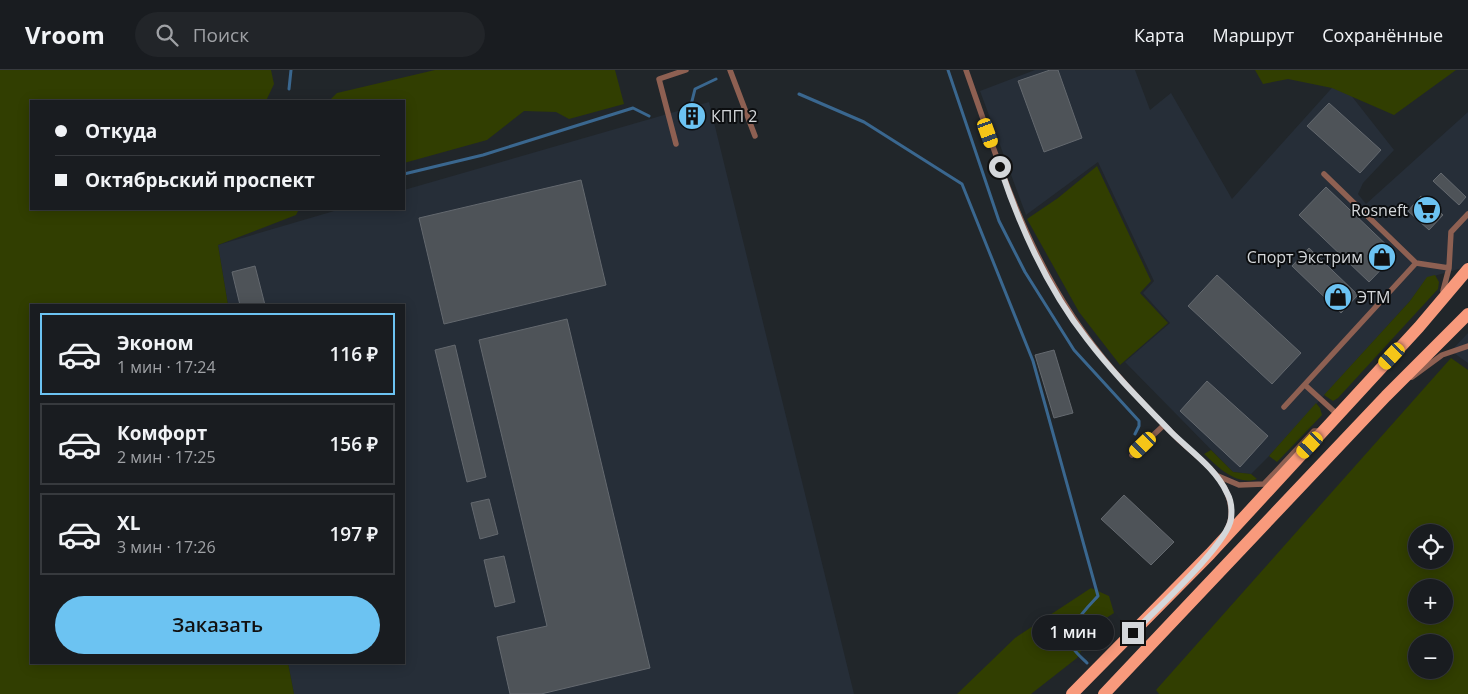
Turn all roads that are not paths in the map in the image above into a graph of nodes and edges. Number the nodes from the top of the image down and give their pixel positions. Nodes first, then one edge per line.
1 (686, 70) edge
2 (730, 70) edge
3 (966, 70) edge
4 (755, 136) dead end
5 (676, 144) dead end
6 (1324, 174) dead end
7 (1468, 214) edge
8 (1416, 263) junction
9 (1449, 268) junction
10 (1468, 269) edge
11 (1468, 314) edge
12 (1419, 327) junction
13 (1468, 346) edge
14 (1305, 385) junction
15 (1386, 396) junction
16 (1284, 407) dead end
17 (1338, 415) junction
18 (1164, 425) junction
19 (1323, 431) junction
20 (1132, 455) dead end
21 (1216, 475) junction
22 (1210, 554) junction
23 (1072, 694) edge
24 (1104, 694) edge

1 - 5 lane
2 - 4 lane
3 - 18 lane
6 - 8 lane
7 - 9 lane
8 - 9 lane
8 - 14 lane
9 - 12 lane
10 - 12 main road
11 - 15 main road
12 - 17 main road
13 - 15 lane
14 - 16 lane
14 - 17 lane
15 - 24 main road
17 - 19 main road
18 - 20 lane
18 - 21 lane
19 - 21 lane
19 - 22 main road
21 - 22 lane
22 - 23 main road

